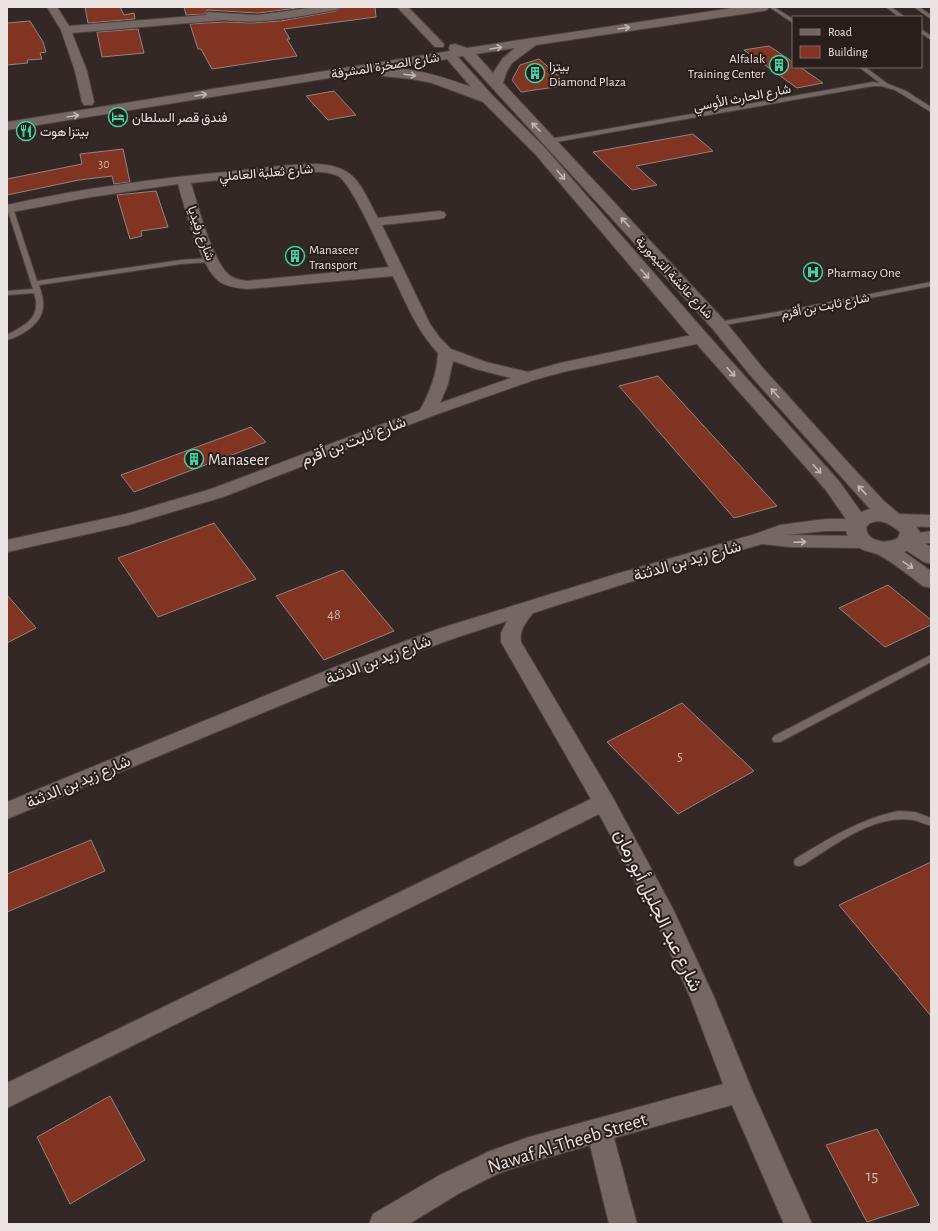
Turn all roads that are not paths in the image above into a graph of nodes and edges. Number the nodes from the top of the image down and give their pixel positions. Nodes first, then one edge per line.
1 (52, 7) edge
2 (336, 7) edge
3 (402, 7) edge
4 (688, 7) edge
5 (764, 7) edge
6 (771, 7) edge
7 (888, 7) edge
8 (916, 7) edge
9 (198, 10) dead end
10 (901, 16) edge
11 (931, 16) edge
12 (222, 17) junction
13 (792, 20) edge
14 (66, 30) junction
15 (922, 32) edge
16 (931, 38) edge
17 (539, 41) junction
18 (452, 48) junction
19 (863, 68) edge
20 (330, 74) junction
21 (496, 84) junction
22 (886, 84) junction
23 (489, 100) junction
24 (88, 102) junction
25 (931, 110) edge
26 (7, 115) edge
27 (7, 126) edge
28 (550, 141) junction
29 (183, 180) junction
30 (8, 208) edge
31 (439, 214) dead end
32 (374, 222) junction
33 (210, 260) junction
34 (396, 271) junction
35 (931, 284) edge
36 (35, 287) junction
37 (7, 293) edge
38 (718, 324) junction
39 (7, 338) edge
40 (701, 338) junction
41 (446, 352) junction
42 (528, 377) junction
43 (426, 413) junction
44 (895, 518) junction
45 (931, 521) edge
46 (859, 529) junction
47 (931, 537) edge
48 (909, 540) junction
49 (7, 546) edge
50 (884, 549) junction
51 (931, 558) edge
52 (931, 581) edge
53 (526, 609) junction
54 (931, 658) edge
55 (777, 739) dead end
56 (604, 802) junction
57 (7, 811) edge
58 (931, 822) edge
59 (799, 862) dead end
60 (739, 1091) junction
61 (7, 1096) edge
62 (599, 1130) junction
63 (383, 1224) edge
64 (623, 1224) edge
65 (798, 1224) edge

1 - 14 street
2 - 12 street
3 - 18 street
4 - 18 main road, شارع الصخرة المشرفة
17 -> 5 main road, شارع الصخرة المشرفة
6 - 13 lane
7 - 10 lane
8 - 11 lane
9 - 12 street
12 - 14 street
14 - 24 street
15 - 16 lane
18 -> 17 main road, شارع الصخرة المشرفة
17 - 21 main road
18 - 20 main road, شارع الصخرة المشرفة
18 - 21 main road, شارع عائشة التيمورية
18 - 23 main road, شارع عائشة التيمورية
18 - 24 main road, شارع الصخرة المشرفة
19 - 22 lane
20 -> 23 main road
27 -> 20 main road, شارع الصخرة المشرفة
28 -> 21 main road, شارع عائشة التيمورية
22 - 25 lane, شارع الحارث الأوسي
22 - 28 lane, شارع الحارث الأوسي
23 -> 40 main road, شارع عائشة التيمورية
24 - 26 main road, شارع الصخرة المشرفة
38 -> 28 main road, شارع عائشة التيمورية
29 - 30 street, شارع ثعلبة العاملي
29 - 32 street, شارع ثعلبة العاملي
29 - 33 street, شارع رفيديا
30 - 36 lane
31 - 32 street
32 - 34 street, شارع ثعلبة العاملي
33 - 34 street, شارع رفيديا
33 - 36 lane
34 - 41 street, شارع ثعلبة العاملي
35 - 38 lane, شارع ثابت بن أقرم
36 - 37 lane
36 - 39 lane
44 -> 38 main road, شارع عائشة التيمورية
40 - 42 street, شارع ثابت بن أقرم
40 -> 46 main road, شارع عائشة التيمورية
41 - 42 street, شارع ثعلبة العاملي
41 - 43 street
42 - 43 street, شارع ثابت بن أقرم
43 - 49 street, شارع ثابت بن أقرم
44 - 45 street
44 - 46 main road
44 - 48 main road
46 - 50 main road
46 - 53 street, شارع زيد بن الدثنة
47 - 48 street
48 - 50 main road
48 - 51 main road
50 -> 52 main road
53 - 56 street, شارع عبد الجليل أبو رمان
53 - 57 street, شارع زيد بن الدثنة
54 - 55 lane
56 - 60 street, شارع عبد الجليل أبو رمان
56 - 61 street
58 - 59 lane
60 - 62 street, Nawaf Al-Theeb Street
60 - 65 street, شارع عبد الجليل أبو رمان
62 - 63 street, Nawaf Al-Theeb Street
62 - 64 street

